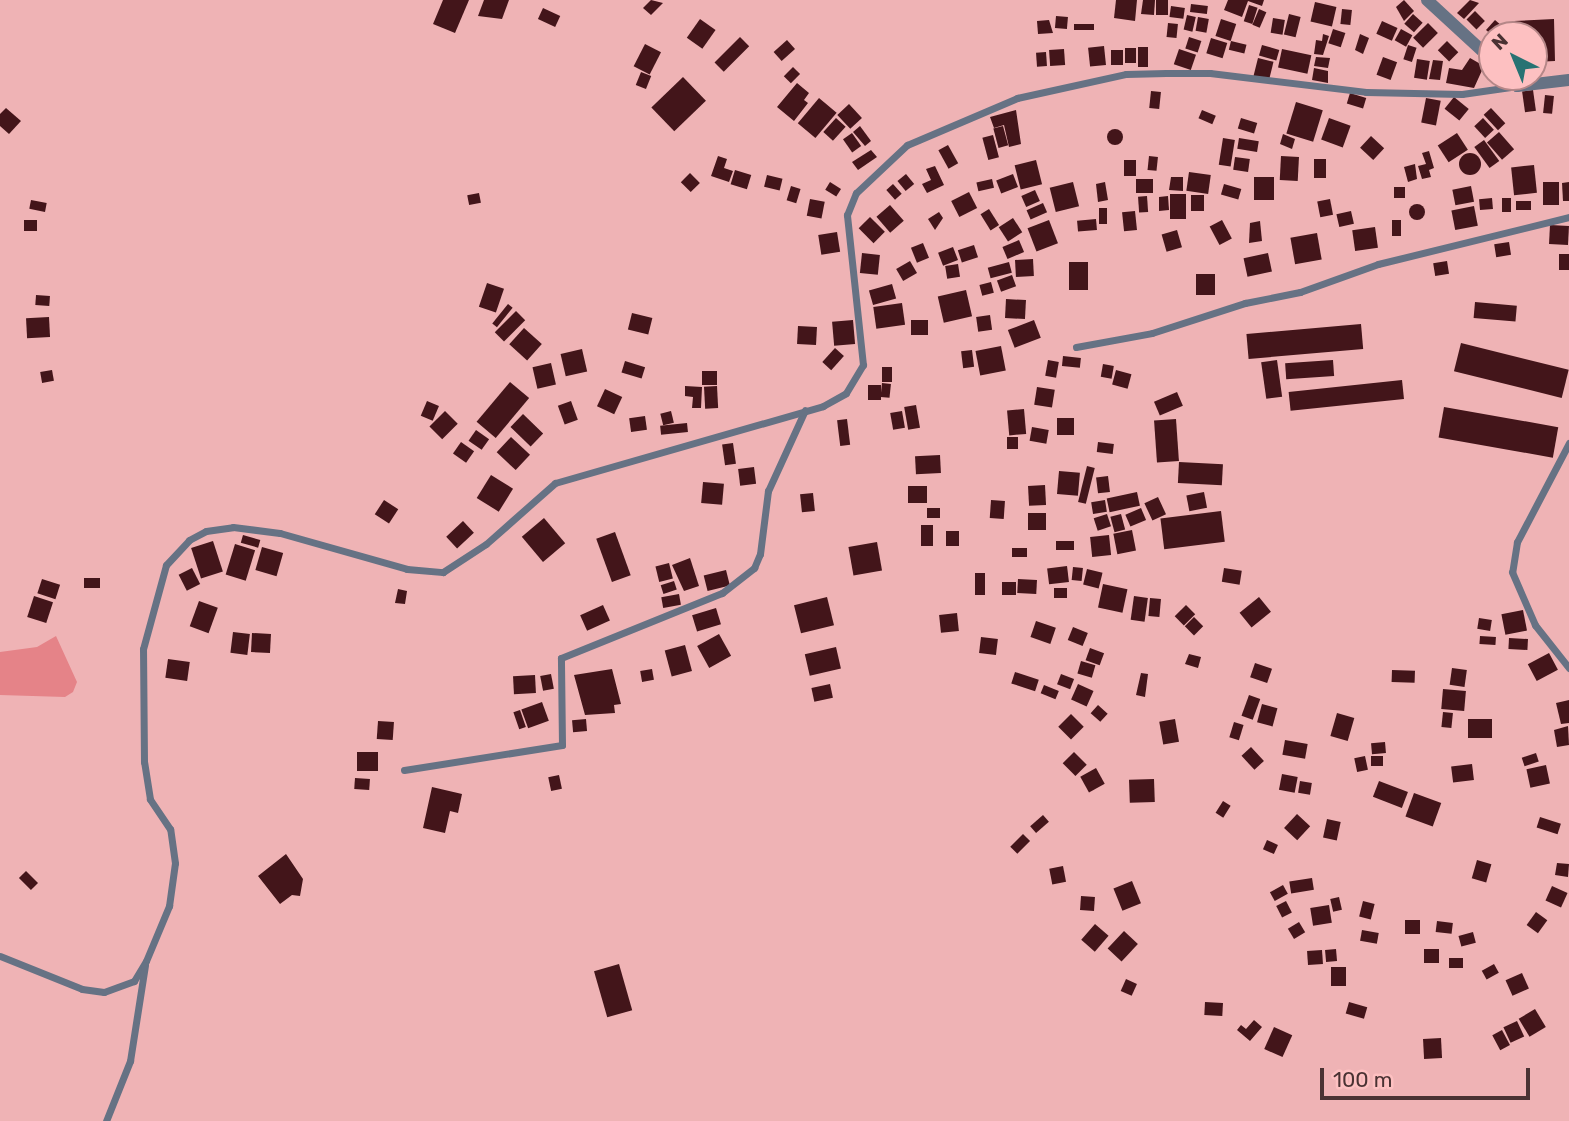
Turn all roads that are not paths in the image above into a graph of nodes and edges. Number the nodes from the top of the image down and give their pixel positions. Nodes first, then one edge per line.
1 (1427, 0) edge
2 (1478, 47) edge
3 (1548, 80) edge
4 (1569, 80) edge
5 (1478, 90) edge
6 (1569, 218) edge
7 (1076, 347) dead end
8 (805, 410) junction
9 (1569, 443) edge
10 (1569, 668) edge
11 (404, 770) dead end
12 (0, 956) edge
13 (146, 961) junction
14 (106, 1121) edge

1 - 2 street
3 - 4 street
5 - 8 street
6 - 7 street
8 - 11 street
8 - 13 street
9 - 10 street
12 - 13 street
13 - 14 street

